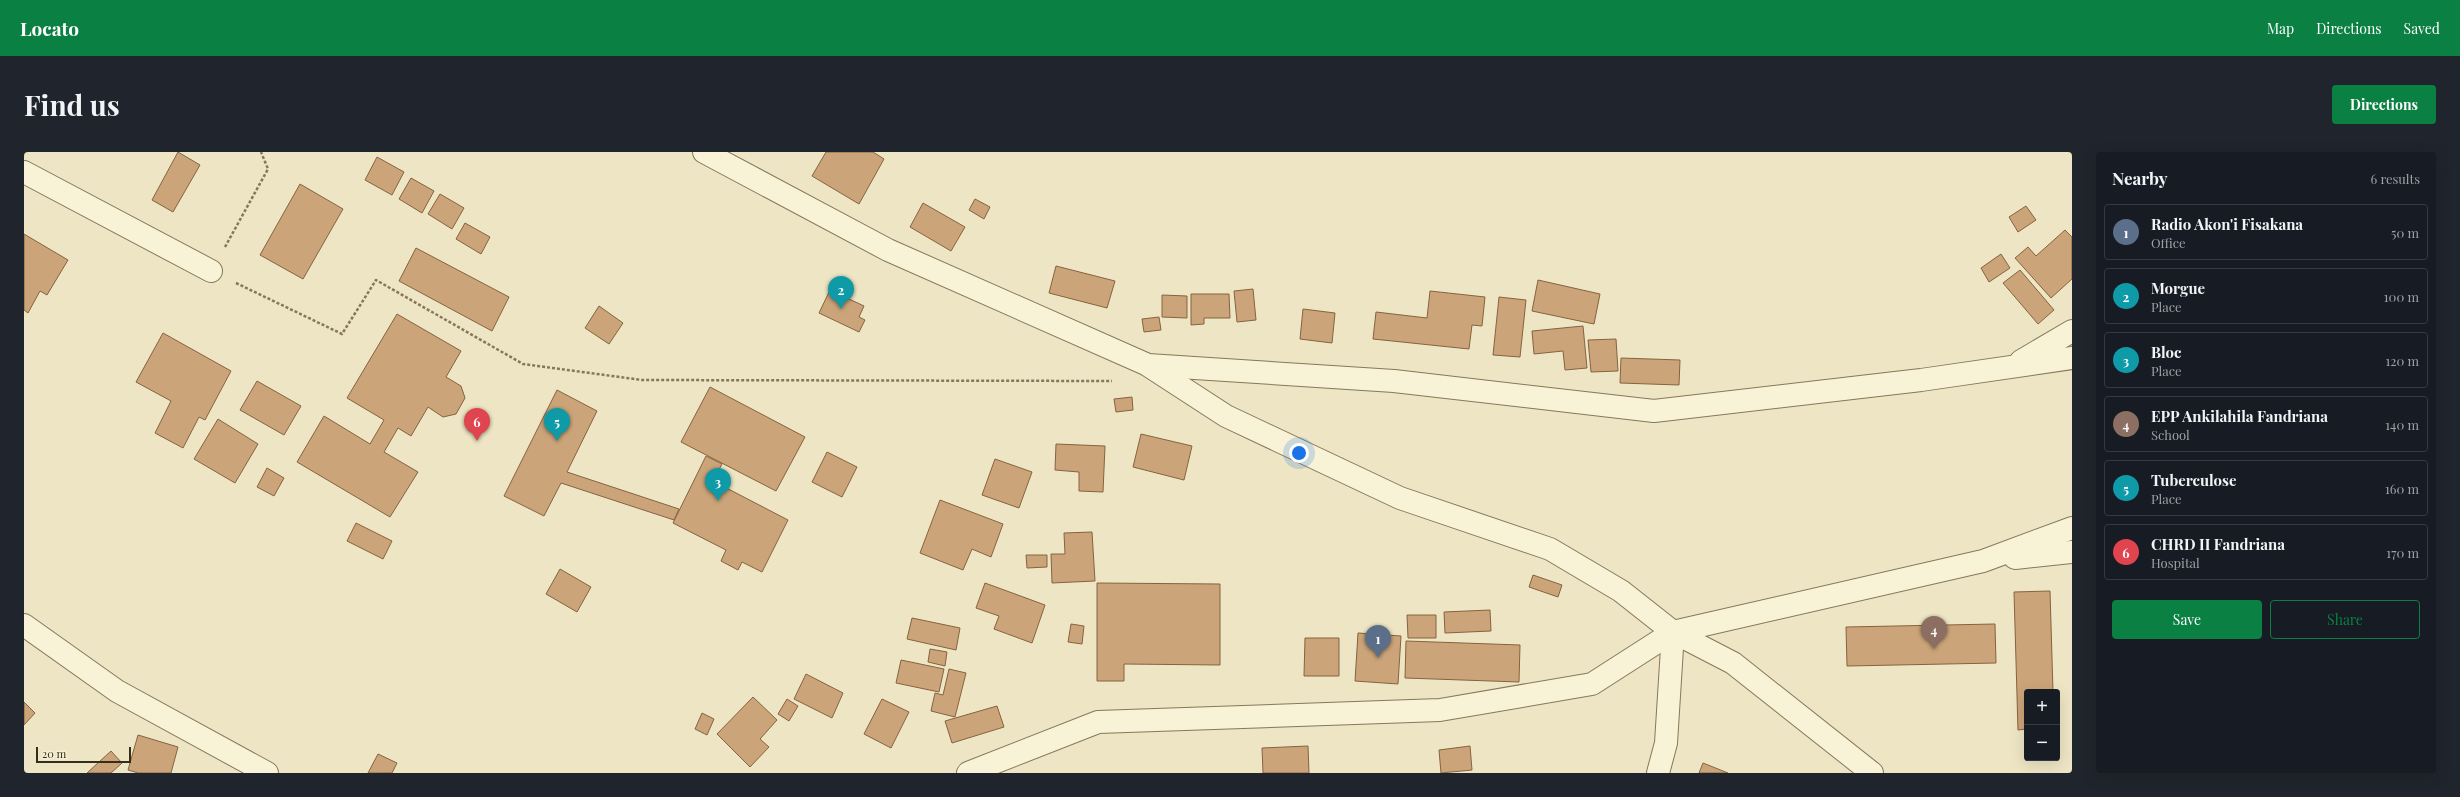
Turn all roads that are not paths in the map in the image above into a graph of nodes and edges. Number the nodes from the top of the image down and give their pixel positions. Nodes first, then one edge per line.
1 (704, 152) edge
2 (24, 172) edge
3 (211, 271) road end
4 (2072, 331) edge
5 (2072, 358) edge
6 (1148, 365) junction
7 (2011, 367) junction
8 (2072, 528) edge
9 (2072, 552) edge
10 (1984, 561) junction
11 (24, 624) edge
12 (1673, 632) junction
13 (267, 773) edge
14 (968, 773) edge
15 (1658, 773) edge
16 (1872, 773) edge

1 - 6 street
2 - 3 street
4 - 7 street
5 - 7 street
6 - 7 street
6 - 12 street
8 - 10 street
9 - 10 street
10 - 12 street
11 - 13 street
12 - 14 street
12 - 15 street
12 - 16 street

